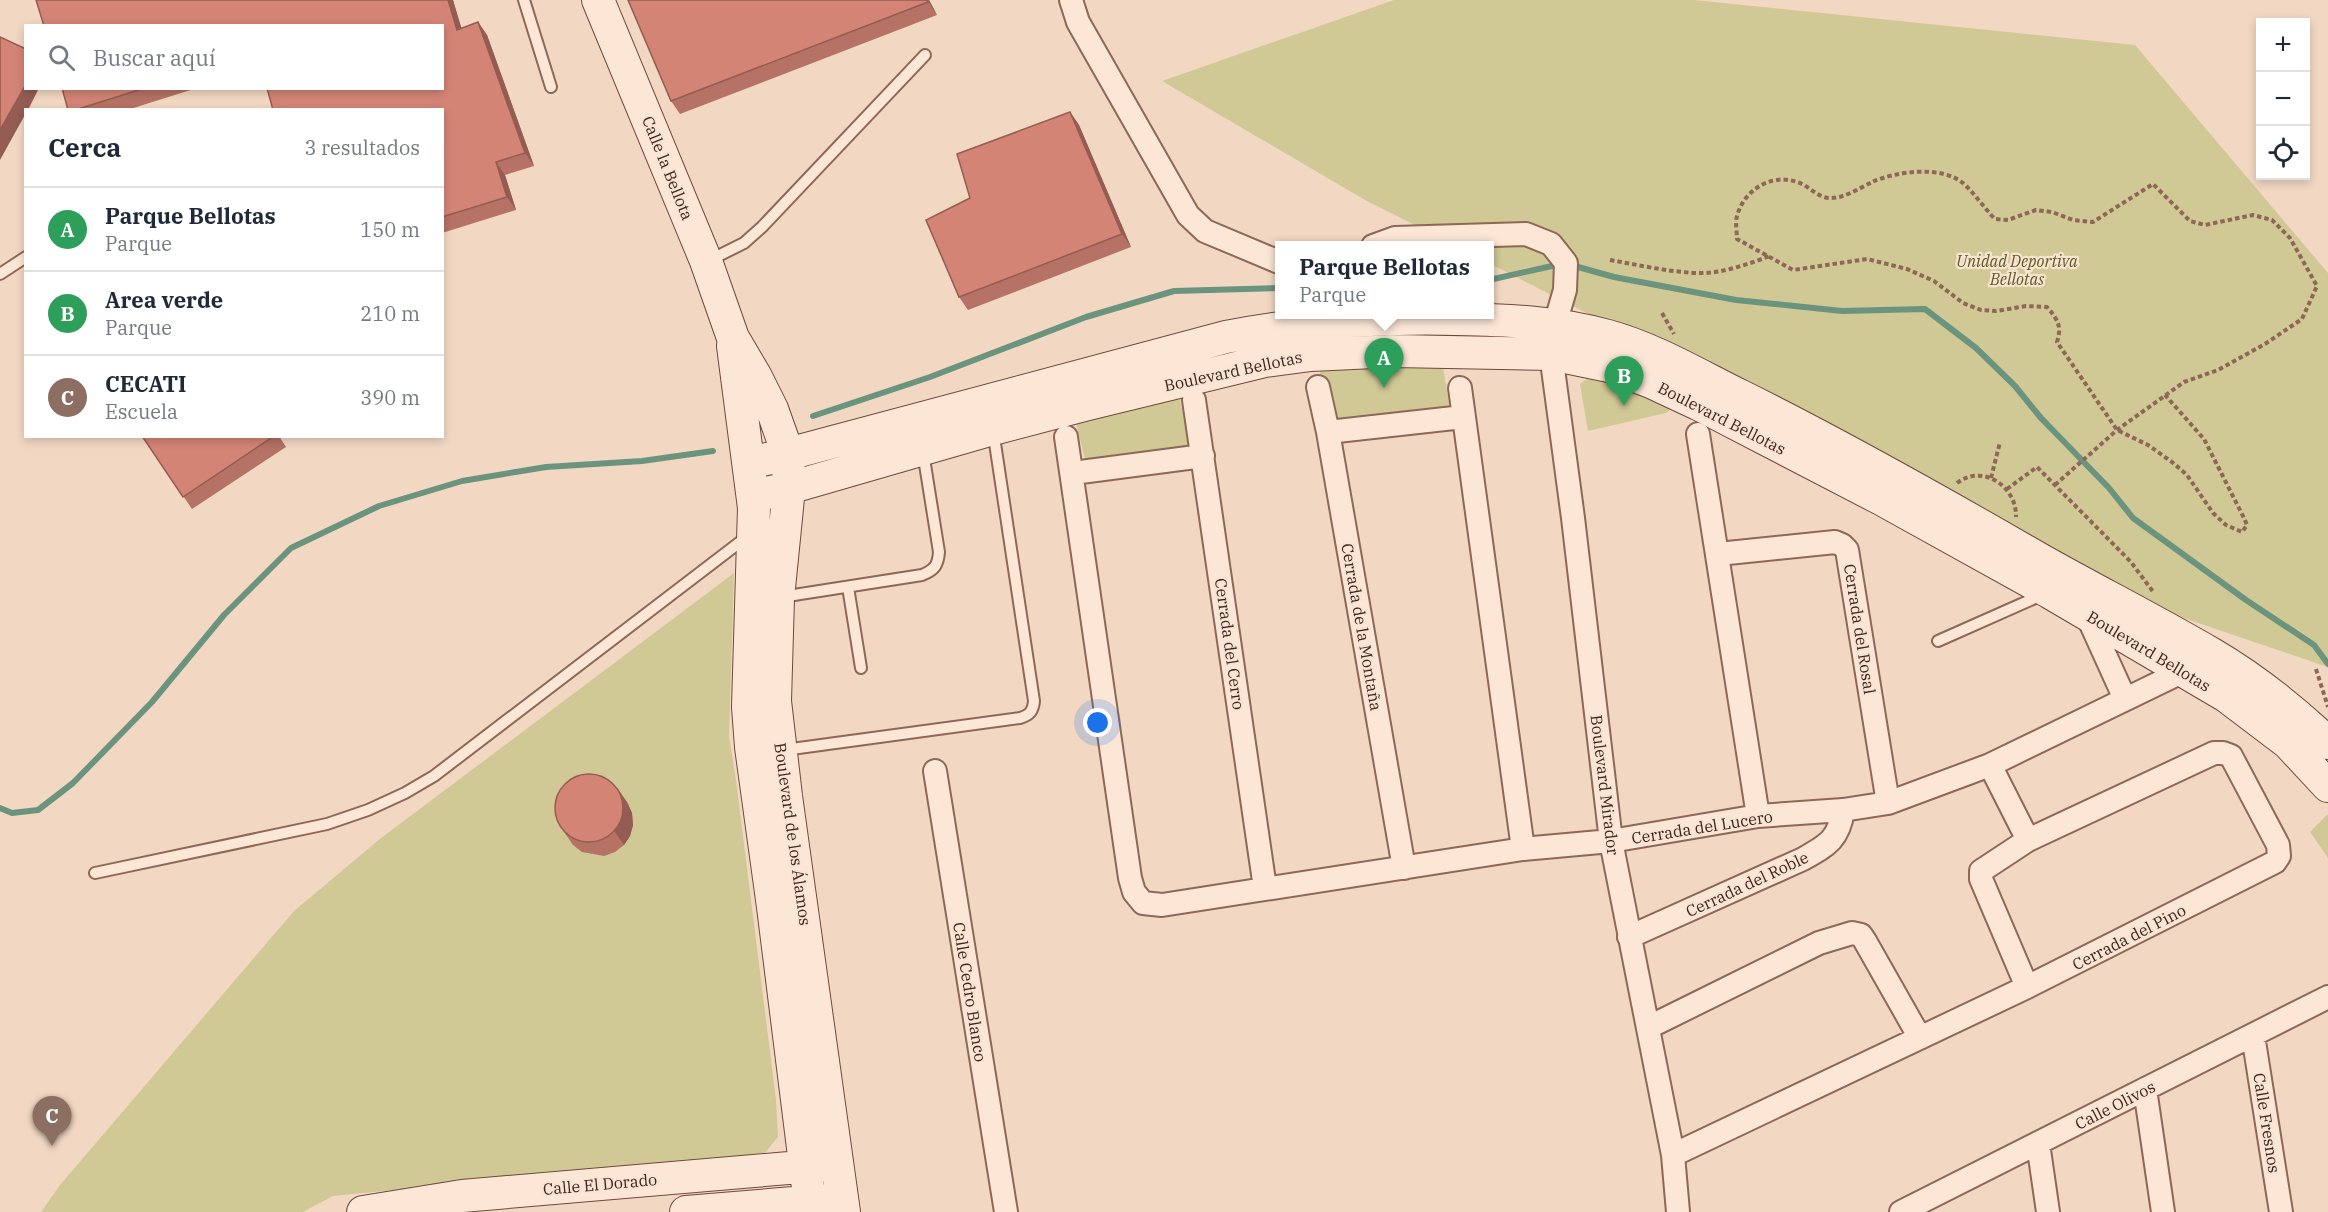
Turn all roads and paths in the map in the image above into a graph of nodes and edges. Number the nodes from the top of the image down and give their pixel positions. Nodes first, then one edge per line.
1 (524, 0) edge
2 (598, 0) edge
3 (1071, 0) edge
4 (925, 54) dead end
5 (551, 87) dead end
6 (1387, 241) edge
7 (1771, 256) junction
8 (24, 258) edge
9 (1275, 260) edge
10 (1610, 260) dead end
11 (706, 261) junction
12 (0, 274) edge
13 (1398, 319) edge
14 (1494, 319) edge
15 (1305, 324) junction
16 (733, 338) junction
17 (1553, 339) junction
18 (1311, 355) junction
19 (1189, 376) junction
20 (1318, 387) dead end
21 (1460, 388) dead end
22 (2165, 395) junction
23 (1697, 404) junction
24 (1060, 410) junction
25 (1463, 417) junction
26 (993, 429) junction
27 (2117, 430) junction
28 (1328, 432) junction
29 (2000, 442) dead end
30 (922, 449) junction
31 (788, 454) junction
32 (1203, 456) junction
33 (750, 463) junction
34 (1073, 473) junction
35 (1991, 478) junction
36 (2055, 485) junction
37 (1887, 487) junction
38 (789, 488) junction
39 (2007, 489) junction
40 (753, 496) junction
41 (1942, 503) junction
42 (753, 533) junction
43 (2006, 539) junction
44 (1718, 554) junction
45 (848, 587) junction
46 (2049, 592) junction
47 (778, 598) junction
48 (2086, 613) junction
49 (2163, 628) junction
50 (1938, 641) dead end
51 (2214, 655) junction
52 (861, 668) dead end
53 (2316, 669) dead end
54 (2183, 672) junction
55 (2125, 699) junction
56 (2328, 707) edge
57 (2328, 743) edge
58 (781, 751) junction
59 (1990, 765) junction
60 (935, 771) dead end
61 (2328, 786) edge
62 (1888, 803) junction
63 (1843, 810) junction
64 (1758, 816) junction
65 (2028, 840) junction
66 (1611, 841) junction
67 (1523, 849) junction
68 (1404, 868) junction
69 (95, 873) dead end
70 (1265, 888) junction
71 (1629, 937) junction
72 (2027, 987) junction
73 (2328, 997) edge
74 (1649, 1027) junction
75 (2253, 1035) junction
76 (1920, 1038) junction
77 (2145, 1089) junction
78 (2038, 1143) junction
79 (1673, 1155) junction
80 (837, 1164) junction
81 (804, 1167) junction
82 (843, 1206) edge
83 (1926, 1206) edge
84 (810, 1207) edge
85 (363, 1212) edge
86 (686, 1212) edge
87 (1006, 1212) edge
88 (1678, 1212) edge
89 (1901, 1212) edge
90 (2048, 1212) edge
91 (2163, 1212) edge
92 (2282, 1212) edge

1 - 5 lane
2 - 11 street, Calle la Bellota
3 - 9 street
4 - 11 lane
6 - 17 street
7 - 10 path
7 - 22 path
7 - 27 path
8 - 12 lane
11 - 16 street, Calle la Bellota
13 - 15 street, Boulevard Bellotas
14 - 17 street, Boulevard Bellotas
15 - 18 street
15 - 19 street, Boulevard Bellotas
16 - 31 street, Calle la Bellota
16 - 33 street, Calle la Bellota
17 - 18 street, Boulevard Bellotas
17 - 23 street, Boulevard Bellotas
17 - 66 street, Boulevard Mirador
18 - 19 street, Boulevard Bellotas
19 - 24 street, Boulevard Bellotas
19 - 32 street, Cerrada del Cerro
20 - 28 street, Cerrada de la Montaña
21 - 25 street
22 - 27 path
22 - 27 path
23 - 37 street, Boulevard Bellotas
23 - 44 street
24 - 26 street, Boulevard Bellotas
24 - 31 street, Boulevard Bellotas
24 - 34 street
25 - 28 street
25 - 67 street
26 - 30 street, Boulevard Bellotas
26 - 58 lane
27 - 36 path
28 - 68 street, Cerrada de la Montaña
29 - 35 path
30 - 38 street, Boulevard Bellotas
30 - 45 lane
31 - 33 street, Boulevard Bellotas
31 - 38 street, Boulevard de los Álamos
32 - 34 street
32 - 70 street, Cerrada del Cerro
33 - 40 street, Boulevard de los Álamos
34 - 70 street, Cerrada del Lucero
35 - 39 path
35 - 41 path
36 - 39 path
36 - 49 path
37 - 41 street, Boulevard Bellotas
37 - 46 street, Boulevard Bellotas
38 - 40 street, Boulevard Bellotas
38 - 47 street, Boulevard de los Álamos
39 - 43 path
40 - 42 street, Boulevard de los Álamos
41 - 43 street, Boulevard Bellotas
42 - 69 lane
42 - 81 street, Boulevard de los Álamos
43 - 49 street, Boulevard Bellotas
44 - 62 street, Cerrada del Rosal
44 - 64 street
45 - 47 lane
45 - 52 lane
46 - 48 street, Boulevard Bellotas
46 - 50 lane
47 - 58 street, Boulevard de los Álamos
48 - 54 street, Boulevard Bellotas
48 - 55 street
49 - 51 street, Boulevard Bellotas
51 - 54 street, Cerrada del Lucero
51 - 57 street, Boulevard Bellotas
53 - 56 path
54 - 55 street, Cerrada del Lucero
54 - 61 street, Boulevard Bellotas
55 - 59 street, Cerrada del Lucero
58 - 80 street, Boulevard de los Álamos
59 - 62 street, Cerrada del Lucero
59 - 65 street
60 - 87 street, Calle Cedro Blanco
62 - 63 street, Cerrada del Lucero
63 - 64 street, Cerrada del Lucero
63 - 71 street, Cerrada del Roble
64 - 66 street, Cerrada del Lucero
65 - 72 street, Cerrada del Pino
65 - 72 street, Cerrada del Pino
66 - 67 street, Cerrada del Lucero
66 - 71 street, Boulevard Mirador
67 - 68 street, Cerrada del Lucero
68 - 70 street, Cerrada del Lucero
71 - 74 street, Boulevard Mirador
72 - 76 street, Cerrada del Pino
73 - 75 street, Calle Olivos
74 - 76 street
74 - 79 street, Boulevard Mirador
75 - 77 street, Calle Olivos
75 - 92 street, Calle Fresnos
76 - 79 street, Cerrada del Pino
77 - 78 street, Calle Olivos
77 - 91 street
78 - 83 street, Calle Olivos
78 - 90 street
79 - 88 street, Boulevard Mirador
80 - 81 street, Calle El Dorado
80 - 82 street, Boulevard de los Álamos
81 - 84 street, Boulevard de los Álamos
81 - 85 street, Calle El Dorado
82 - 84 street
83 - 89 street, Calle Olivos
84 - 86 street

